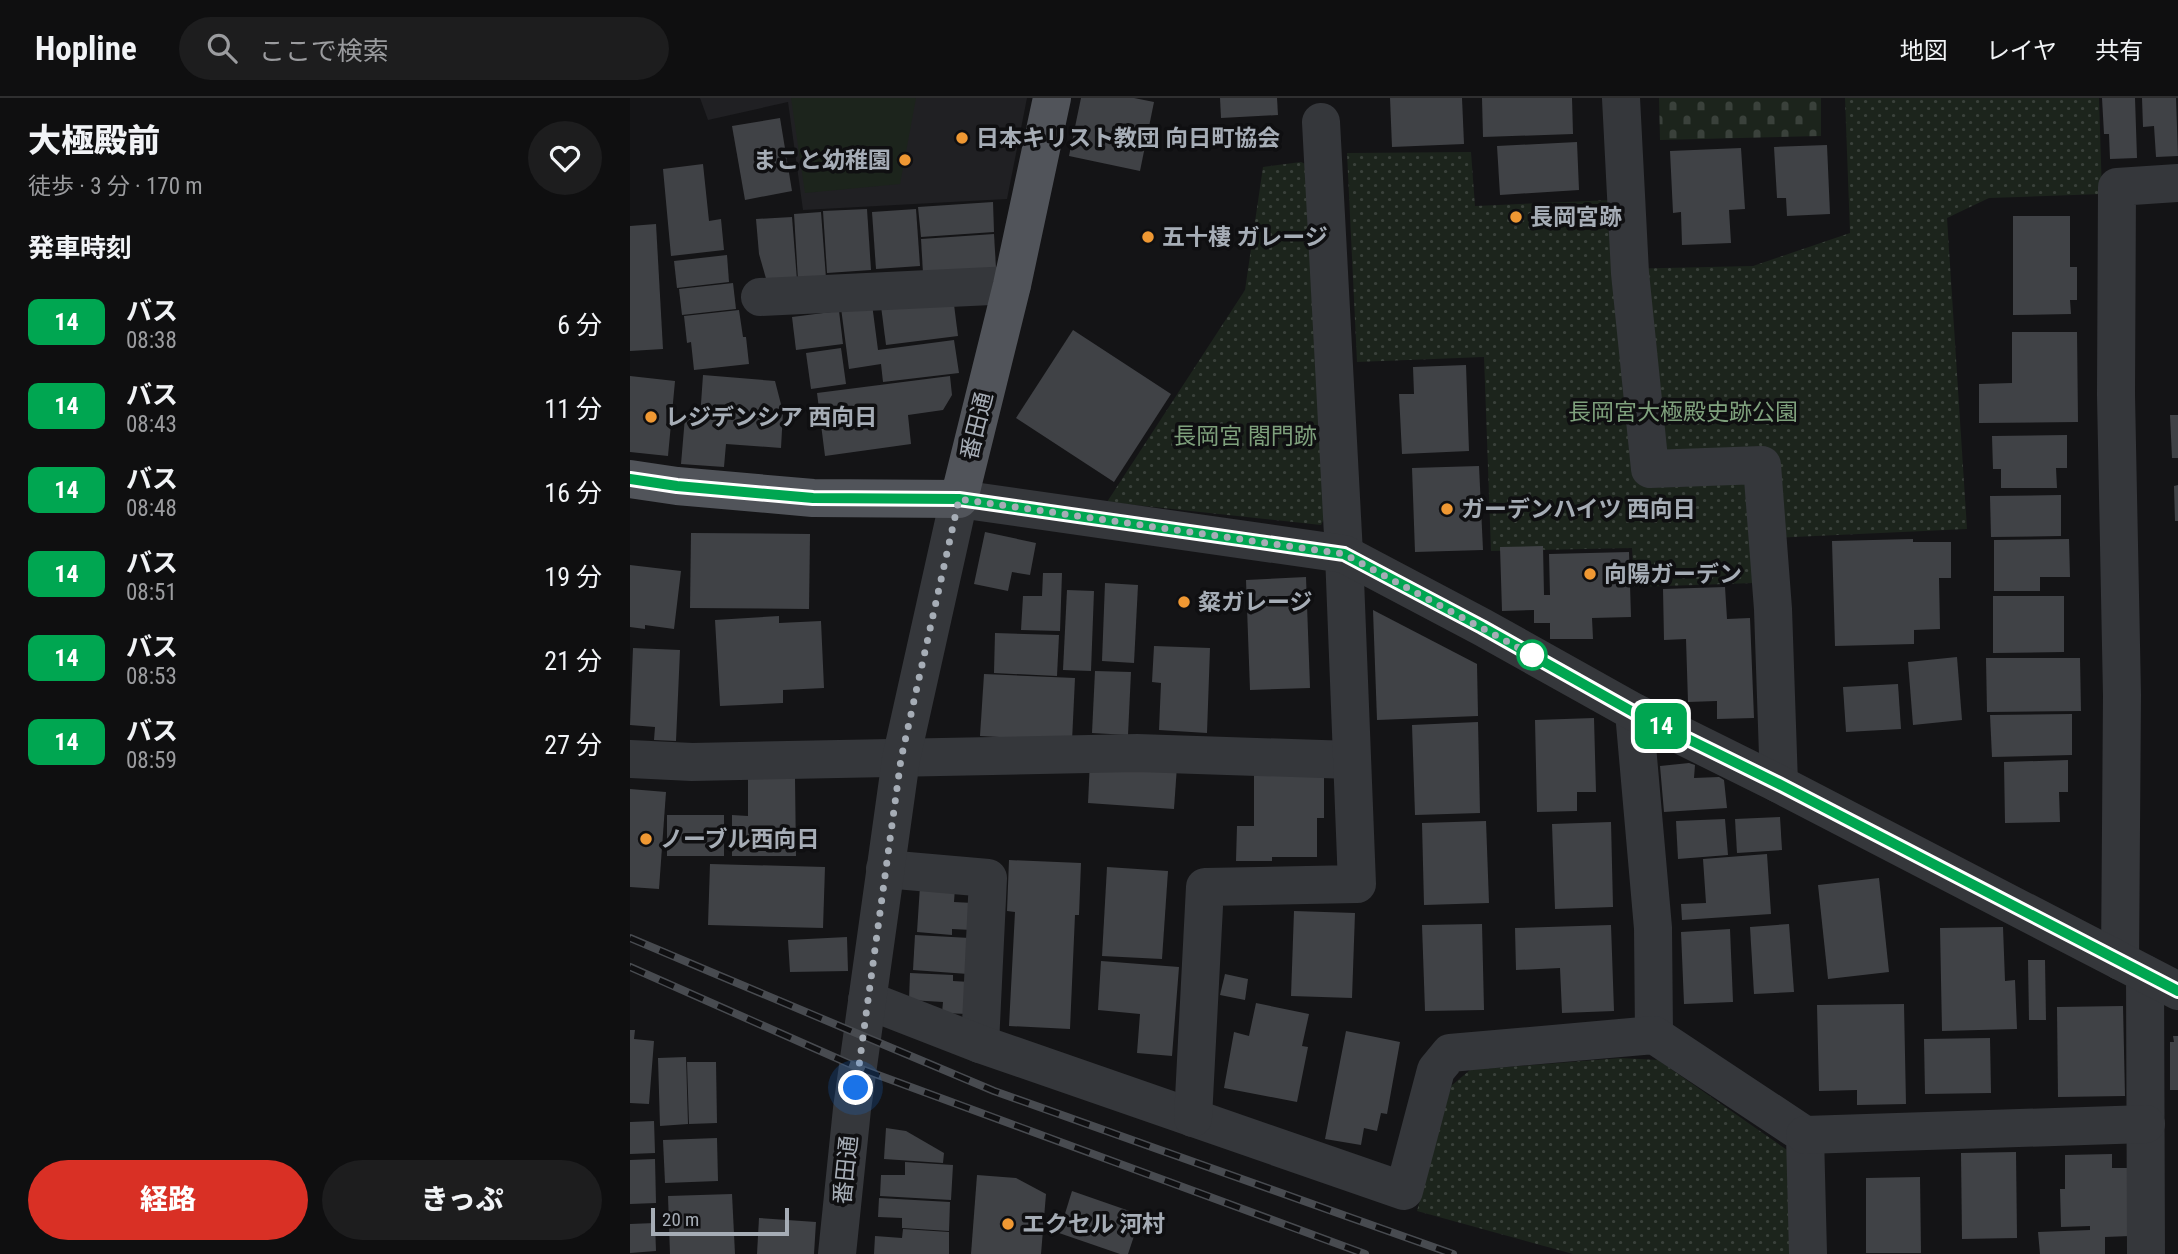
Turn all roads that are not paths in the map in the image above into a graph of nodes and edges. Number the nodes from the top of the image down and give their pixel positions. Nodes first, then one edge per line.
1 (1052, 98) edge
2 (1621, 98) edge
3 (1321, 121) dead end
4 (2178, 183) edge
5 (1012, 285) junction
6 (760, 297) dead end
7 (630, 479) edge
8 (959, 499) junction
9 (1344, 554) junction
10 (1633, 712) junction
11 (630, 759) edge
12 (901, 759) junction
13 (1351, 760) junction
14 (1779, 784) junction
15 (885, 869) junction
16 (2132, 967) junction
17 (2178, 991) edge
18 (867, 1000) junction
19 (1654, 1035) junction
20 (981, 1044) junction
21 (1194, 1118) junction
22 (2146, 1124) junction
23 (1805, 1135) junction
24 (837, 1254) edge
25 (1808, 1254) edge
26 (2146, 1254) edge

1 - 5 main road, 番田通
2 - 14 street
3 - 9 street
4 - 16 street
5 - 6 street
5 - 8 main road, 番田通
7 - 8 main road
8 - 9 street
8 - 12 street, 番田通
9 - 10 street
9 - 13 street
10 - 14 street
10 - 19 street
11 - 12 street
12 - 13 street
12 - 15 street, 番田通
13 - 21 street
14 - 16 street
15 - 18 street, 番田通
15 - 20 street
16 - 17 street
16 - 22 street
18 - 20 street
18 - 24 street, 番田通
19 - 21 street
19 - 23 street
20 - 21 street
22 - 23 street
22 - 26 street
23 - 25 street

